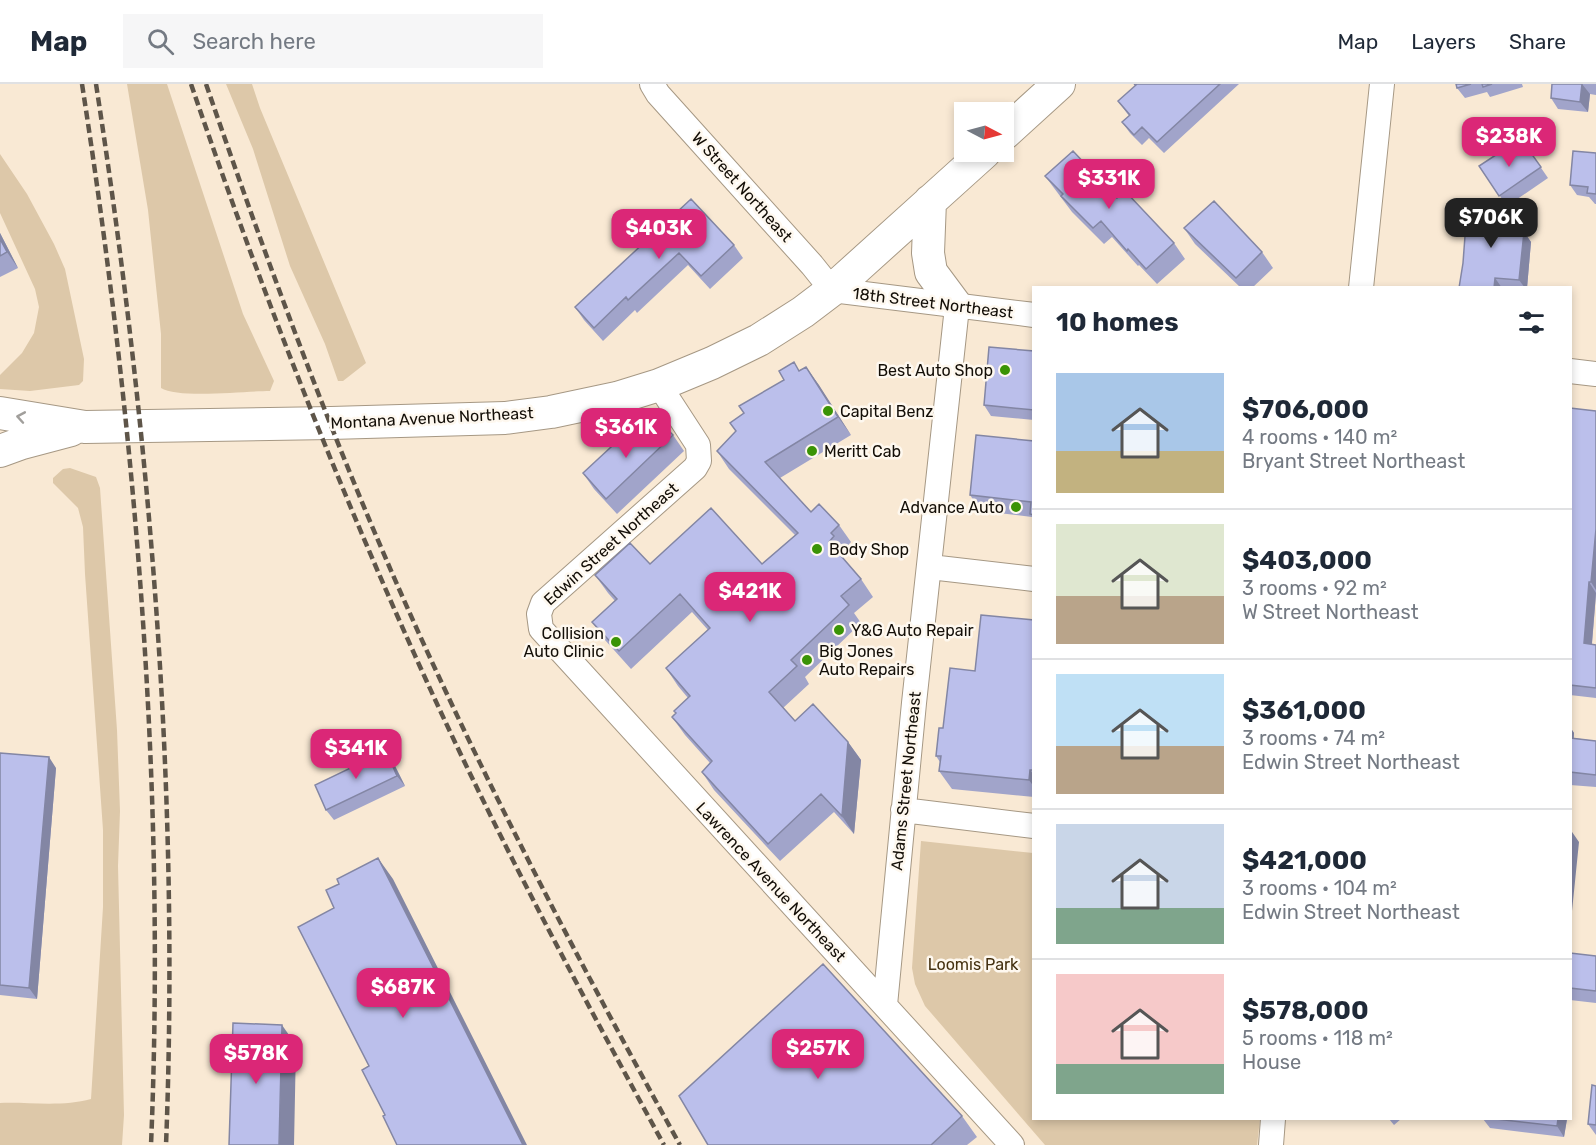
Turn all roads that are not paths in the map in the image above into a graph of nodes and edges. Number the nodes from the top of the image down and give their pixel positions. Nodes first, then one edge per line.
1 (651, 84) edge
2 (1059, 84) edge
3 (1382, 84) edge
4 (1014, 125) edge
5 (974, 162) edge
6 (930, 201) junction
7 (1361, 286) edge
8 (832, 290) junction
9 (957, 307) junction
10 (1032, 315) edge
11 (1572, 371) edge
12 (1596, 374) edge
13 (659, 385) junction
14 (0, 413) edge
15 (85, 427) junction
16 (0, 451) edge
17 (930, 567) junction
18 (1032, 579) edge
19 (539, 614) joint
20 (903, 810) junction
21 (1032, 826) edge
22 (885, 1005) junction
23 (1273, 1120) edge
24 (1012, 1145) edge
25 (1270, 1145) edge

1 - 8 street, W Street Northeast
2 - 4 main road
3 - 7 street
5 - 6 main road, Montana Avenue Northeast
6 - 8 main road, Montana Avenue Northeast
6 - 9 main road
8 - 9 street, 18th Street Northeast
8 - 13 main road, Montana Avenue Northeast
9 - 10 street, 18th Street Northeast
9 - 17 street, Adams Street Northeast
11 - 12 street
13 - 15 main road, Montana Avenue Northeast
13 - 19 street, Edwin Street Northeast
15 -> 14 main road, Montana Avenue Northeast
15 - 16 main road, Montana Avenue Northeast
17 - 18 street
17 - 20 street, Adams Street Northeast
19 - 22 street, Lawrence Avenue Northeast
20 - 21 street
20 - 22 street, Adams Street Northeast
22 - 24 street, Lawrence Avenue Northeast
23 - 25 street

